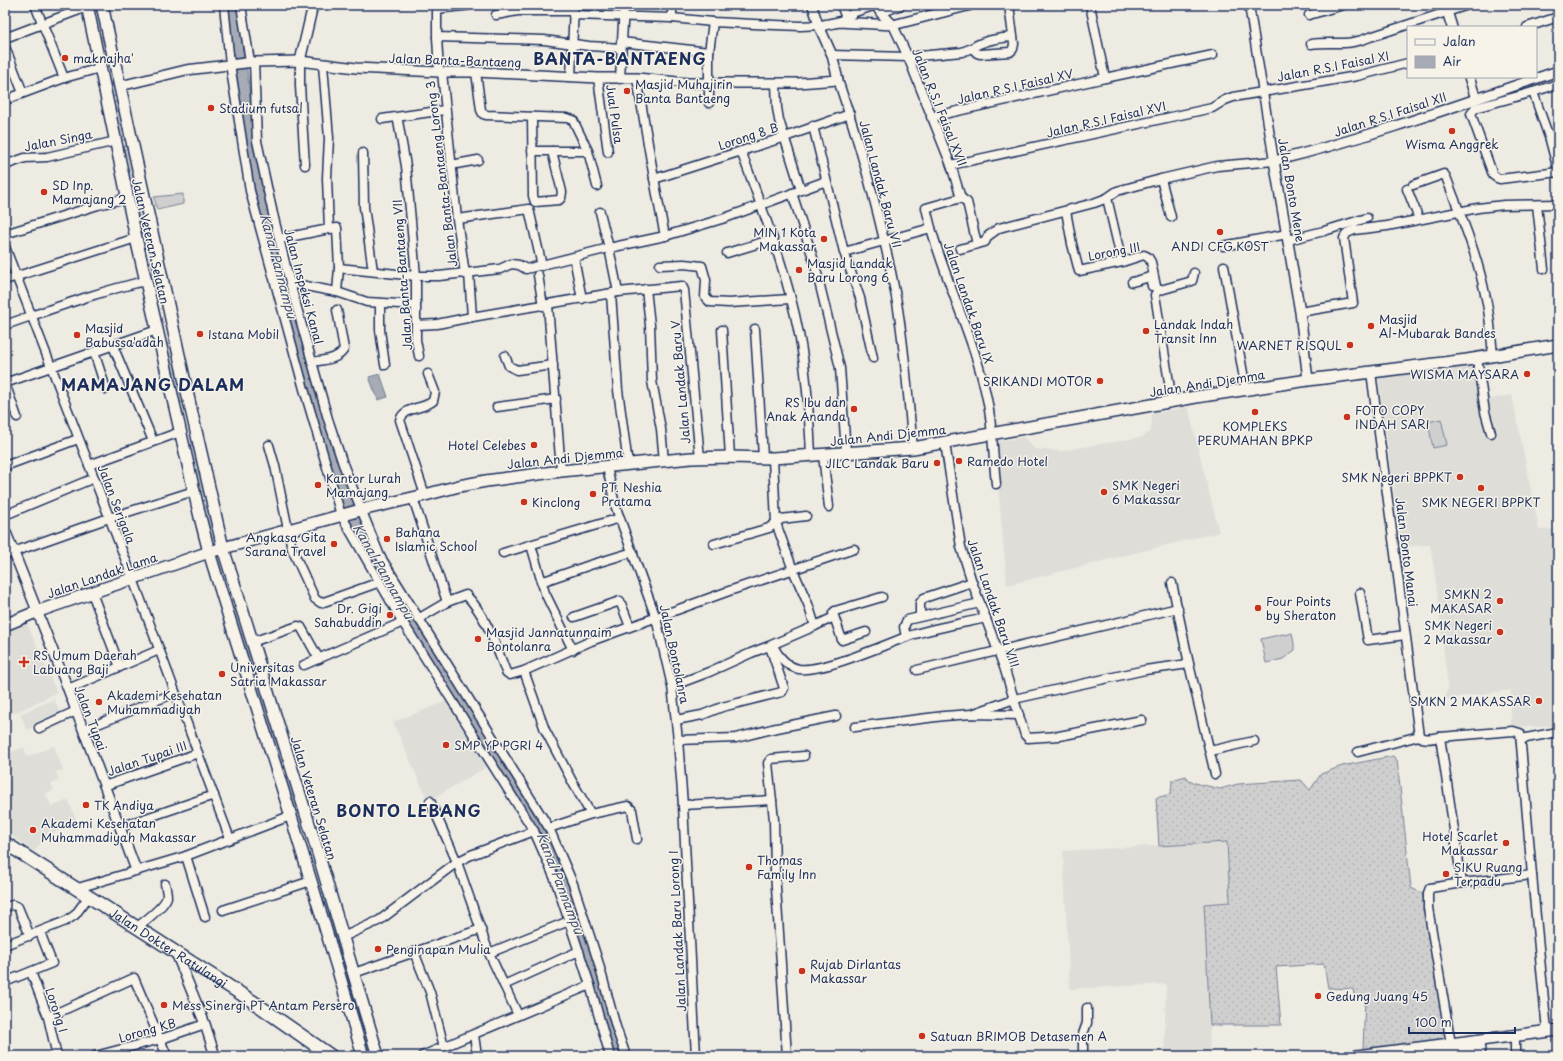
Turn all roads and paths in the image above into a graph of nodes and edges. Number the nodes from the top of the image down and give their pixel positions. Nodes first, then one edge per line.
1 (35, 5) edge
2 (104, 5) edge
3 (224, 5) edge
4 (241, 5) edge
5 (314, 5) edge
6 (471, 5) edge
7 (624, 5) edge
8 (672, 5) edge
9 (812, 5) edge
10 (841, 5) edge
11 (876, 5) edge
12 (901, 5) edge
13 (971, 5) edge
14 (1009, 5) edge
15 (1090, 5) edge
16 (1248, 5) edge
17 (1343, 5) edge
18 (1468, 5) edge
19 (87, 6) edge
20 (947, 8) edge
21 (1446, 9) edge
22 (574, 11) edge
23 (881, 13) junction
24 (496, 15) dead end
25 (1309, 15) dead end
26 (1558, 17) edge
27 (623, 18) junction
28 (672, 18) junction
29 (843, 20) junction
30 (713, 22) junction
31 (43, 24) junction
32 (819, 25) junction
33 (893, 25) junction
34 (1452, 26) edge
35 (1529, 26) edge
36 (107, 27) junction
37 (92, 31) junction
38 (437, 37) junction
39 (1013, 37) junction
40 (5, 38) edge
41 (571, 44) junction
42 (1311, 44) dead end
43 (621, 45) junction
44 (5, 47) edge
45 (972, 48) junction
46 (709, 52) junction
47 (1213, 55) dead end
48 (832, 56) junction
49 (908, 57) junction
50 (250, 62) junction
51 (300, 62) junction
52 (1407, 63) edge
53 (232, 64) junction
54 (322, 65) junction
55 (100, 68) junction
56 (1558, 71) edge
57 (440, 72) junction
58 (476, 72) junction
59 (571, 77) junction
60 (64, 78) junction
61 (598, 78) junction
62 (637, 78) junction
63 (1105, 78) junction
64 (1469, 78) edge
65 (620, 79) junction
66 (838, 80) junction
67 (709, 82) junction
68 (776, 83) junction
69 (1558, 84) edge
70 (120, 86) junction
71 (1263, 92) junction
72 (1533, 92) junction
73 (23, 93) junction
74 (1476, 99) junction
75 (5, 100) edge
76 (708, 103) dead end
77 (446, 110) junction
78 (850, 114) junction
79 (532, 117) junction
80 (931, 117) junction
81 (382, 119) dead end
82 (398, 119) junction
83 (813, 126) junction
84 (785, 137) junction
85 (116, 141) junction
86 (532, 151) junction
87 (552, 151) junction
88 (588, 151) junction
89 (741, 151) junction
90 (608, 152) dead end
91 (364, 153) dead end
92 (478, 160) dead end
93 (1274, 161) junction
94 (5, 165) edge
95 (305, 165) dead end
96 (451, 165) junction
97 (951, 165) junction
98 (1558, 171) edge
99 (654, 179) junction
100 (1161, 179) junction
101 (826, 181) junction
102 (597, 186) dead end
103 (801, 190) junction
104 (792, 193) junction
105 (127, 198) junction
106 (961, 198) junction
107 (1107, 198) junction
108 (1558, 204) edge
109 (761, 205) junction
110 (1537, 205) junction
111 (1066, 211) junction
112 (600, 212) dead end
113 (1459, 212) junction
114 (1171, 217) dead end
115 (1366, 218) dead end
116 (457, 219) junction
117 (1419, 219) junction
118 (931, 228) junction
119 (329, 229) junction
120 (5, 234) edge
121 (665, 236) junction
122 (1288, 237) junction
123 (136, 238) junction
124 (773, 239) junction
125 (279, 240) junction
126 (885, 240) junction
127 (977, 244) junction
128 (1223, 246) dead end
129 (5, 247) edge
130 (609, 248) junction
131 (960, 249) dead end
132 (156, 251) junction
133 (844, 252) junction
134 (727, 253) dead end
135 (140, 255) junction
136 (574, 258) junction
137 (1122, 262) junction
138 (660, 265) dead end
139 (542, 266) junction
140 (1224, 266) dead end
141 (339, 268) junction
142 (1544, 269) dead end
143 (373, 271) junction
144 (1194, 272) dead end
145 (467, 273) junction
146 (538, 275) dead end
147 (16, 276) junction
148 (416, 276) junction
149 (5, 280) edge
150 (145, 281) junction
151 (290, 282) junction
152 (1132, 282) dead end
153 (646, 289) junction
154 (337, 292) junction
155 (615, 293) junction
156 (1156, 293) junction
157 (582, 299) junction
158 (790, 299) junction
159 (380, 303) junction
160 (416, 304) junction
161 (546, 305) junction
162 (337, 310) dead end
163 (1300, 312) junction
164 (32, 316) junction
165 (472, 317) junction
166 (5, 325) edge
167 (416, 325) junction
168 (755, 329) dead end
169 (158, 330) junction
170 (722, 330) dead end
171 (1558, 345) edge
172 (113, 346) junction
173 (94, 352) junction
174 (419, 356) dead end
175 (505, 356) dead end
176 (1493, 356) junction
177 (873, 358) dead end
178 (1477, 358) junction
179 (312, 362) junction
180 (553, 365) junction
181 (385, 366) dead end
182 (52, 367) junction
183 (1371, 372) junction
184 (428, 374) dead end
185 (1308, 380) junction
186 (5, 383) edge
187 (106, 389) dead end
188 (1246, 390) junction
189 (556, 399) junction
190 (1172, 401) junction
191 (190, 405) junction
192 (175, 407) junction
193 (497, 407) dead end
194 (17, 417) dead end
195 (180, 432) junction
196 (1492, 432) dead end
197 (992, 434) junction
198 (78, 439) junction
199 (152, 441) junction
200 (945, 443) junction
201 (269, 445) dead end
202 (913, 448) junction
203 (846, 452) junction
204 (811, 455) junction
205 (823, 455) junction
206 (730, 457) junction
207 (700, 458) junction
208 (768, 458) junction
209 (664, 461) junction
210 (628, 464) junction
211 (89, 465) junction
212 (5, 466) edge
213 (607, 467) junction
214 (561, 471) junction
215 (94, 478) junction
216 (996, 484) dead end
217 (194, 491) junction
218 (425, 495) junction
219 (413, 498) junction
220 (828, 507) dead end
221 (359, 510) junction
222 (343, 514) junction
223 (5, 515) edge
224 (806, 516) dead end
225 (109, 518) junction
226 (620, 518) junction
227 (776, 523) junction
228 (5, 530) edge
229 (289, 530) junction
230 (714, 544) dead end
231 (531, 545) junction
232 (223, 548) junction
233 (854, 548) dead end
234 (209, 552) junction
235 (633, 552) junction
236 (503, 553) dead end
237 (9, 554) edge
238 (793, 570) junction
239 (133, 579) junction
240 (380, 582) junction
241 (541, 582) junction
242 (972, 582) junction
243 (1172, 583) dead end
244 (92, 593) junction
245 (1360, 593) dead end
246 (882, 597) dead end
247 (447, 602) junction
248 (980, 603) junction
249 (1178, 608) junction
250 (36, 612) junction
251 (656, 616) junction
252 (920, 616) junction
253 (574, 617) dead end
254 (834, 617) junction
255 (986, 618) junction
256 (418, 619) junction
257 (403, 622) junction
258 (629, 624) junction
259 (5, 625) edge
260 (815, 626) junction
261 (866, 632) dead end
262 (1405, 635) junction
263 (906, 637) junction
264 (252, 642) junction
265 (771, 646) junction
266 (573, 647) junction
267 (159, 650) junction
268 (998, 650) junction
269 (319, 659) junction
270 (1189, 664) junction
271 (304, 665) dead end
272 (120, 667) junction
273 (917, 670) dead end
274 (524, 671) junction
275 (672, 686) junction
276 (68, 689) junction
277 (175, 693) junction
278 (1014, 700) junction
279 (76, 711) junction
280 (972, 714) junction
281 (1018, 715) junction
282 (836, 716) dead end
283 (676, 720) junction
284 (1142, 720) dead end
285 (855, 727) dead end
286 (40, 728) dead end
287 (83, 730) junction
288 (1558, 732) edge
289 (1419, 736) junction
290 (1440, 737) junction
291 (1521, 739) junction
292 (678, 740) junction
293 (1254, 741) dead end
294 (1210, 750) junction
295 (1358, 752) dead end
296 (198, 753) junction
297 (804, 756) dead end
298 (292, 770) junction
299 (277, 774) junction
300 (1215, 774) dead end
301 (104, 786) junction
302 (214, 795) junction
303 (772, 800) junction
304 (430, 801) dead end
305 (683, 805) junction
306 (591, 814) junction
307 (290, 816) junction
308 (120, 828) junction
309 (549, 828) junction
310 (534, 832) junction
311 (230, 839) junction
312 (637, 839) dead end
313 (5, 843) edge
314 (186, 856) junction
315 (457, 862) junction
316 (136, 870) junction
317 (1532, 875) junction
318 (311, 881) junction
319 (1462, 883) junction
320 (165, 884) dead end
321 (78, 888) junction
322 (89, 896) junction
323 (5, 907) edge
324 (223, 910) dead end
325 (205, 917) dead end
326 (569, 921) junction
327 (137, 927) junction
328 (481, 929) junction
329 (40, 932) junction
330 (30, 936) junction
331 (343, 937) junction
332 (5, 945) edge
333 (579, 951) junction
334 (414, 952) junction
335 (176, 953) junction
336 (489, 953) junction
337 (31, 972) junction
338 (354, 973) junction
339 (5, 982) edge
340 (504, 985) junction
341 (590, 985) junction
342 (1087, 1008) dead end
343 (518, 1015) junction
344 (48, 1017) junction
345 (206, 1024) junction
346 (1550, 1028) edge
347 (474, 1034) junction
348 (1558, 1037) edge
349 (161, 1039) junction
350 (1515, 1042) junction
351 (1451, 1044) junction
352 (444, 1047) junction
353 (1480, 1051) edge
354 (57, 1056) edge
355 (95, 1056) edge
356 (167, 1056) edge
357 (215, 1056) edge
358 (330, 1056) edge
359 (363, 1056) edge
360 (378, 1056) edge
361 (422, 1056) edge
362 (477, 1056) edge
363 (610, 1056) edge
364 (626, 1056) edge
365 (696, 1056) edge
366 (787, 1056) edge
367 (1084, 1056) edge
368 (1357, 1056) edge
369 (1431, 1056) edge
370 (1515, 1056) edge

1 - 31 street
2 - 36 main road, Jalan Veteran Selatan
3 - 53 street
4 - 50 street, Jalan Inspeksi Kanal
5 - 51 street
6 - 38 street, Jalan Banta-Bantaeng Lorong 3
7 - 27 street
8 - 28 street
9 - 32 street
10 - 29 street
11 - 23 street
11 - 29 street
12 - 23 street
13 - 20 street
14 - 39 street
15 - 63 street
16 - 71 street, Jalan Bonto Mene
17 - 25 street
18 - 21 street
19 - 31 street
19 - 37 main road, Jalan Veteran Selatan
20 - 33 street
21 - 34 street
21 - 42 street
22 - 24 street
22 - 27 street
22 - 41 street
23 - 33 street
26 - 35 street
27 - 28 street
27 - 43 street
28 - 30 street
29 - 32 street
29 - 33 street
30 - 32 street
30 - 46 street
31 - 40 street
31 - 60 street
32 - 48 street, Jalan Landak Baru VII
33 - 49 street, Jalan R.S.I Faisal XVII
36 - 37 main road
36 - 70 main road, Jalan Veteran Selatan
37 - 55 main road, Jalan Veteran Selatan
38 - 41 street
38 - 57 street, Jalan Banta-Bantaeng Lorong 3
39 - 45 street
39 - 45 street
41 - 43 street
41 - 59 street
43 - 46 street
43 - 65 street
44 - 73 street
45 - 49 street
46 - 67 street
47 - 63 street, Jalan R.S.I Faisal XV
48 - 49 street
48 - 66 street, Jalan Landak Baru VII
49 - 80 street, Jalan R.S.I Faisal XVII
50 - 51 street, Jalan Banta-Bantaeng
50 - 53 street, Jalan Banta-Bantaeng
50 - 125 street, Jalan Inspeksi Kanal
51 - 54 street, Jalan Banta-Bantaeng
51 - 95 street
52 - 71 street, Jalan R.S.I Faisal XI
53 - 70 street, Jalan Banta-Bantaeng
53 - 222 street
54 - 57 street, Jalan Banta-Bantaeng
54 - 119 street
55 - 60 street
55 - 85 main road, Jalan Veteran Selatan
56 - 74 street, Jalan R.S.I Faisal XII
57 - 58 street, Jalan Banta-Bantaeng
57 - 77 street, Jalan Banta-Bantaeng Lorong 3
58 - 59 street, Jalan Banta-Bantaeng
58 - 79 street
59 - 61 street, Jalan Banta-Bantaeng
60 - 73 street
61 - 65 street, Jalan Banta-Bantaeng
61 - 90 street, Jual Pulsa
62 - 65 street, Jalan Banta-Bantaeng
62 - 67 street, Jalan Banta-Bantaeng
62 - 99 street
63 - 80 street, Jalan R.S.I Faisal XV
64 - 74 street
66 - 68 street, Jalan Banta-Bantaeng
66 - 78 street, Jalan Landak Baru VII
67 - 68 street, Jalan Banta-Bantaeng
67 - 76 street
68 - 84 street
69 - 72 street
70 - 132 main road, Jalan Veteran Selatan
71 - 93 street, Jalan Bonto Mene
71 - 97 street, Jalan R.S.I Faisal XVI
72 - 98 street
72 - 98 street
73 - 75 street
74 - 93 street, Jalan R.S.I Faisal XII
77 - 82 street
77 - 96 street, Jalan Banta-Bantaeng Lorong 3
78 - 83 street, Lorong 8 B
78 - 126 street, Jalan Landak Baru VII
79 - 86 street
79 - 88 street
80 - 97 street, Jalan R.S.I Faisal XVII
81 - 82 street
82 - 148 street, Jalan Banta-Bantaeng VII
83 - 84 street, Lorong 8 B
83 - 101 street
84 - 89 street, Lorong 8 B
84 - 103 street
85 - 94 street, Jalan Singa
85 - 105 main road, Jalan Veteran Selatan
86 - 87 street
86 - 87 street
87 - 88 street
88 - 102 street
89 - 99 street, Lorong 8 B
89 - 109 street
91 - 143 street
92 - 96 street
93 - 100 street
93 - 122 street, Jalan Bonto Mene
96 - 116 street, Jalan Banta-Bantaeng Lorong 3
97 - 106 street, Jalan R.S.I Faisal XVII
99 - 121 street
100 - 107 street
100 - 114 street
101 - 103 street
101 - 133 street
103 - 104 street
104 - 109 street
104 - 203 street
105 - 120 street
105 - 123 main road, Jalan Veteran Selatan
106 - 118 street, Jalan Landak Baru IX
106 - 127 street, Jalan R.S.I Faisal XVII
107 - 111 street
107 - 137 street
108 - 110 street
109 - 121 street
109 - 124 street
110 - 113 street
110 - 142 street
111 - 127 street
111 - 137 street, Lorong III
112 - 130 street
113 - 117 street
113 - 117 street
113 - 176 street
115 - 122 street
116 - 139 street
116 - 145 street, Jalan Banta-Bantaeng Lorong 3
117 - 163 street
118 - 126 street
118 - 197 street, Jalan Landak Baru IX
119 - 125 street
119 - 141 street
121 - 130 street
122 - 128 street
122 - 163 street, Jalan Bonto Mene
123 - 135 main road, Jalan Veteran Selatan
123 - 147 street
124 - 134 street
124 - 158 street
125 - 151 street, Jalan Inspeksi Kanal
126 - 133 street
126 - 202 street, Jalan Landak Baru VII
127 - 131 street
129 - 147 street, Jalan Serigala
130 - 136 street
130 - 155 street
132 - 135 main road
132 - 191 main road, Jalan Veteran Selatan
133 - 177 street
135 - 150 main road, Jalan Veteran Selatan
136 - 139 street
136 - 157 street
137 - 156 street, Lorong III
138 - 158 street
139 - 145 street
140 - 188 street
141 - 143 street
141 - 154 street
143 - 148 street
144 - 156 street
145 - 148 street
145 - 165 street, Jalan Banta-Bantaeng Lorong 3
146 - 161 street
147 - 149 street
147 - 164 street, Jalan Serigala
148 - 160 street, Jalan Banta-Bantaeng VII
150 - 164 street
150 - 169 main road, Jalan Veteran Selatan
151 - 154 street
151 - 179 street, Jalan Inspeksi Kanal
152 - 156 street
153 - 155 street
153 - 207 street, Jalan Landak Baru V
153 - 209 street
154 - 159 street
155 - 157 street
155 - 210 street
156 - 190 street
157 - 161 street
158 - 204 street
159 - 160 street
159 - 181 street
160 - 167 street, Jalan Banta-Bantaeng VII
161 - 165 street
161 - 180 street
162 - 179 street
163 - 185 street, Jalan Bonto Mene
164 - 166 street
164 - 182 street, Jalan Serigala
165 - 167 street
167 - 174 street, Jalan Banta-Bantaeng VII
168 - 208 street
169 - 172 street
169 - 192 main road, Jalan Veteran Selatan
170 - 206 street
171 - 176 main road, Jalan Andi Djemma
172 - 173 street
172 - 199 street
173 - 182 street
173 - 187 street
175 - 180 street
176 - 178 main road, Jalan Andi Djemma
178 - 183 main road, Jalan Andi Djemma
178 - 196 street
179 - 221 street, Jalan Inspeksi Kanal
180 - 189 street
182 - 186 street
182 - 198 street, Jalan Serigala
183 - 185 main road, Jalan Andi Djemma
183 - 262 street, Jalan Bonto Manai
184 - 218 street
185 - 188 main road, Jalan Andi Djemma
186 - 194 street
188 - 190 main road, Jalan Andi Djemma
189 - 193 street
189 - 214 street
190 - 197 main road, Jalan Andi Djemma
191 - 192 main road
191 - 232 main road, Jalan Veteran Selatan
192 - 195 main road, Jalan Veteran Selatan
195 - 199 street
195 - 217 main road, Jalan Veteran Selatan
197 - 200 main road, Jalan Andi Djemma
197 - 216 street, Jalan Landak Baru IX
198 - 211 street, Jalan Serigala
198 - 212 street
199 - 211 street
200 - 202 main road, Jalan Andi Djemma
200 - 242 street, Jalan Landak Baru VIII
201 - 229 street
202 - 203 main road, Jalan Andi Djemma
203 - 205 main road, Jalan Andi Djemma
204 - 205 main road, Jalan Andi Djemma
204 - 208 main road, Jalan Andi Djemma
205 - 220 street
206 - 207 main road, Jalan Andi Djemma
206 - 208 main road, Jalan Andi Djemma
207 - 209 main road, Jalan Andi Djemma
208 - 227 street
209 - 210 main road, Jalan Andi Djemma
210 - 213 main road, Jalan Andi Djemma
211 - 215 street, Jalan Serigala
213 - 214 main road, Jalan Andi Djemma
213 - 226 street, Jalan Bontolanra
214 - 218 main road, Jalan Andi Djemma
215 - 223 street
215 - 225 street, Jalan Serigala
217 - 225 street
217 - 234 main road, Jalan Veteran Selatan
218 - 219 main road, Jalan Andi Djemma
219 - 221 main road, Jalan Andi Djemma
219 - 247 street
221 - 222 main road, Jalan Andi Djemma
221 - 256 street, Jalan Inspeksi Kanal
222 - 229 main road, Jalan Andi Djemma
222 - 240 street
224 - 227 street
225 - 237 street
225 - 239 street, Jalan Serigala
226 - 231 street
226 - 235 street, Jalan Bontolanra
227 - 230 street
227 - 238 street
228 - 237 street, Jalan Tupai
229 - 232 main road, Jalan Andi Djemma
229 - 240 street
231 - 236 street
231 - 241 street
232 - 234 main road
232 - 264 main road, Jalan Veteran Selatan
233 - 238 street
234 - 239 main road, Jalan Landak Lama
234 - 299 main road, Jalan Veteran Selatan
235 - 241 street
235 - 251 street, Jalan Bontolanra
237 - 250 street, Jalan Tupai
238 - 251 street
238 - 260 street
239 - 244 main road, Jalan Landak Lama
239 - 267 street, Jalan Serigala
240 - 257 street
241 - 266 street
242 - 248 street, Jalan Landak Baru VIII
242 - 252 street
243 - 249 street
244 - 250 main road, Jalan Landak Lama
244 - 272 street
245 - 262 street
246 - 254 street
247 - 256 street
247 - 274 street
248 - 252 street
248 - 255 street, Jalan Landak Baru VIII
249 - 268 street
249 - 270 street
250 - 259 main road, Jalan Landak Lama
250 - 276 street, Jalan Tupai
251 - 258 street
251 - 266 street
251 - 275 street, Jalan Bontolanra
252 - 263 street
253 - 258 street
254 - 260 street
254 - 261 street
255 - 263 street
255 - 268 street, Jalan Landak Baru VIII
256 - 309 street, Jalan Inspeksi Kanal
257 - 269 street
257 - 310 street
258 - 266 street
260 - 265 street
262 - 289 street, Jalan Bonto Manai
263 - 265 street
264 - 269 street
264 - 298 main road, Jalan Veteran Selatan
265 - 275 street
265 - 283 street
266 - 274 street
267 - 272 street
267 - 277 street, Jalan Serigala
268 - 273 street
268 - 278 street, Jalan Landak Baru VIII
269 - 271 street
270 - 278 street
270 - 294 street
272 - 276 street
274 - 306 street
275 - 283 street, Jalan Bontolanra
276 - 279 street, Jalan Tupai
277 - 287 street
277 - 296 street, Jalan Serigala
278 - 280 street
278 - 281 street, Jalan Landak Baru VIII
279 - 286 street
279 - 287 street, Jalan Tupai
280 - 281 street
280 - 285 street
281 - 284 street, Jalan Landak Baru VIII
282 - 292 street
283 - 292 street, Jalan Bontolanra
287 - 301 street, Jalan Tupai
288 - 291 street
289 - 290 street
289 - 295 street
290 - 291 street
290 - 319 street
291 - 317 street
292 - 305 street, Jalan Bontolanra
293 - 294 street
294 - 300 street
296 - 301 street, Jalan Tupai III
296 - 302 street, Jalan Serigala
297 - 303 street
298 - 299 main road
298 - 331 main road, Jalan Veteran Selatan
299 - 307 main road, Jalan Veteran Selatan
301 - 308 street, Jalan Tupai
302 - 308 street
302 - 311 street, Jalan Serigala
303 - 305 street
303 - 366 street
304 - 315 street
305 - 365 street, Jalan Landak Baru Lorong I
306 - 309 street
306 - 312 street
307 - 311 street
307 - 318 main road, Jalan Veteran Selatan
308 - 316 street, Jalan Tupai
309 - 364 street, Jalan Inspeksi Kanal
310 - 315 street
310 - 326 street
311 - 314 street
313 - 321 main road, Jalan Dokter Ratulangi
314 - 316 street
314 - 325 street
315 - 328 street
315 - 331 street
316 - 321 street
317 - 319 street
317 - 346 street
318 - 324 street
318 - 359 main road, Jalan Veteran Selatan
319 - 351 street
320 - 327 street
321 - 322 main road, Jalan Dokter Ratulangi
322 - 327 main road, Jalan Dokter Ratulangi
322 - 329 street
323 - 330 street
326 - 333 street
326 - 336 street
327 - 335 main road, Jalan Dokter Ratulangi
328 - 334 street
328 - 336 street
329 - 330 street
329 - 337 street
330 - 332 street
331 - 338 main road, Jalan Veteran Selatan
333 - 340 street
333 - 341 street
334 - 338 street
334 - 352 street
335 - 345 street
335 - 358 main road, Jalan Dokter Ratulangi
336 - 340 street
337 - 339 street
337 - 344 street, Lorong I
338 - 360 main road, Jalan Veteran Selatan
340 - 343 street
341 - 343 street
341 - 363 street
342 - 367 street
343 - 347 street
344 - 349 street
344 - 354 street, Lorong I
345 - 349 street, Lorong KB
345 - 357 street
346 - 351 main road
347 - 352 street
347 - 362 street
348 - 350 main road
349 - 355 street, Lorong KB
349 - 356 street
350 - 353 main road
350 - 370 street
351 - 368 main road
352 - 361 street
353 - 369 main road

